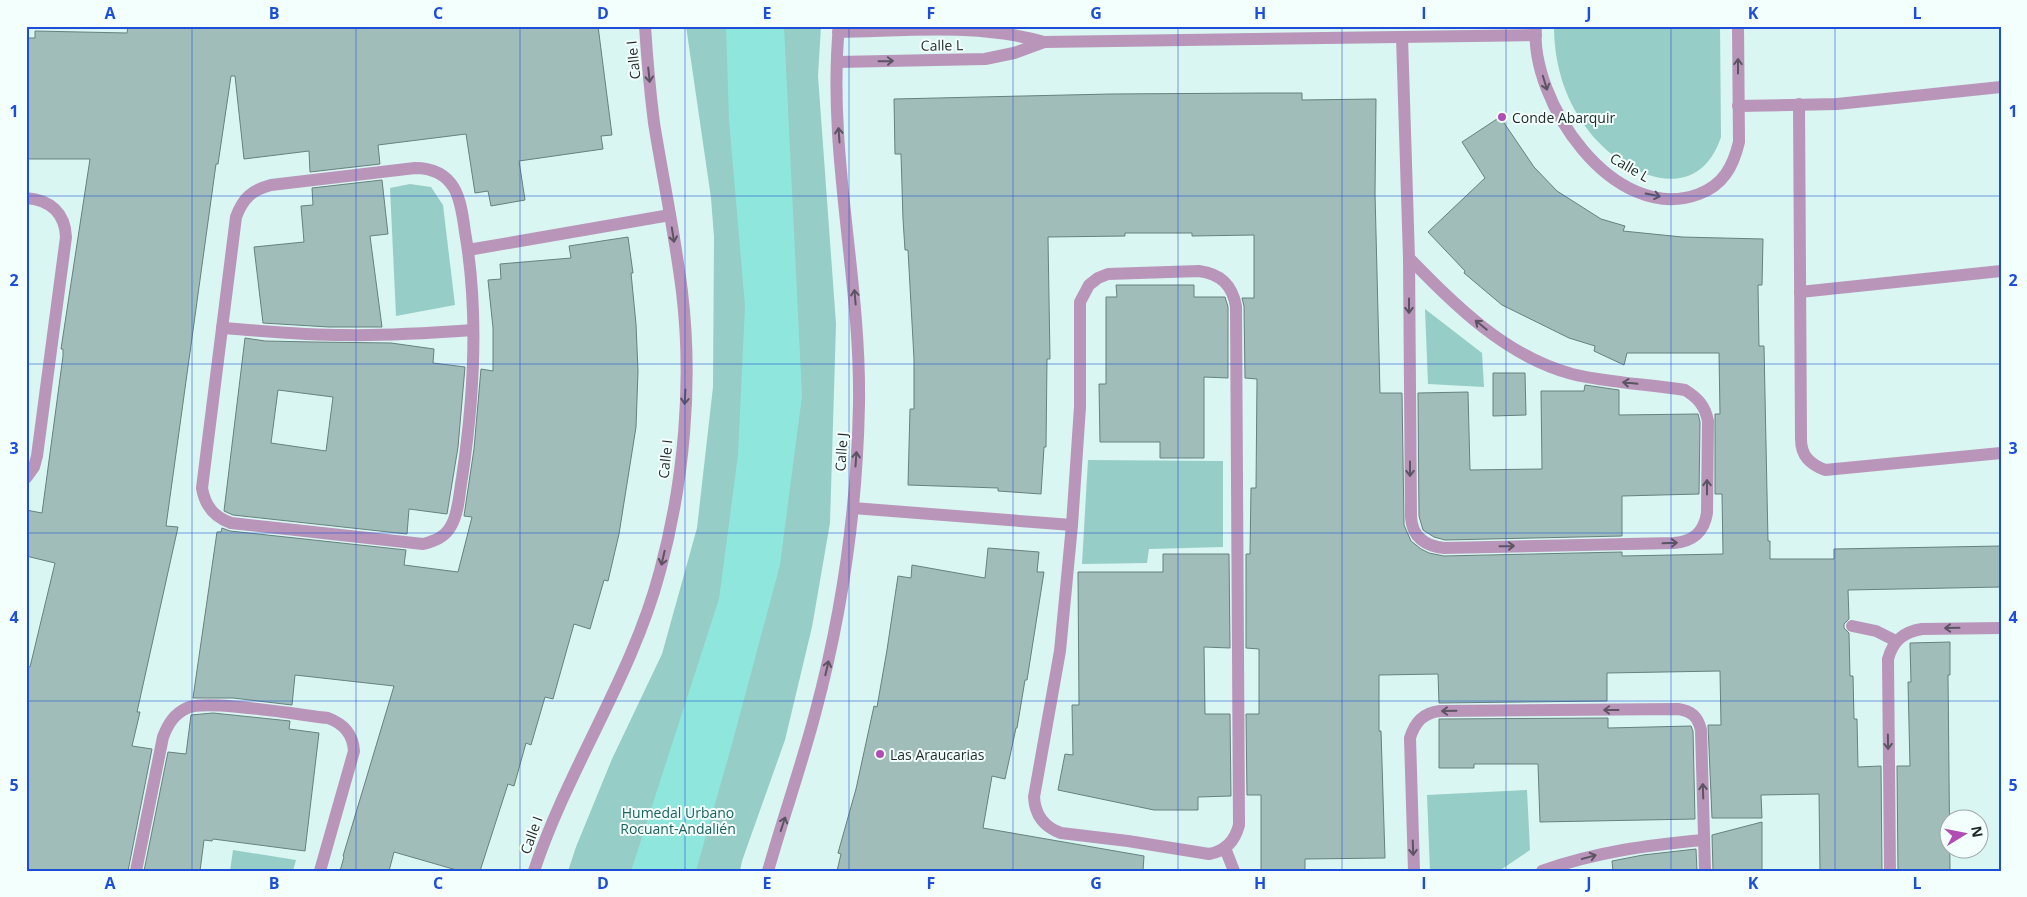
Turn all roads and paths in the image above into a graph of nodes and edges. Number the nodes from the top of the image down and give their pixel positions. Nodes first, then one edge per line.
1 (645, 26) edge
2 (1738, 26) edge
3 (838, 29) edge
4 (1536, 31) edge
5 (1402, 37) junction
6 (1044, 42) junction
7 (837, 62) junction
8 (2001, 87) edge
9 (1799, 104) junction
10 (1738, 106) junction
11 (26, 198) edge
12 (670, 216) junction
13 (468, 250) junction
14 (1409, 258) junction
15 (2001, 271) edge
16 (1800, 292) junction
17 (222, 328) junction
18 (473, 330) junction
19 (2001, 453) edge
20 (26, 478) edge
21 (852, 508) junction
22 (1072, 525) junction
23 (1852, 626) dead end
24 (2001, 628) edge
25 (1896, 641) junction
26 (1704, 840) junction
27 (1226, 848) junction
28 (136, 871) edge
29 (320, 871) edge
30 (534, 871) edge
31 (768, 871) edge
32 (1234, 871) edge
33 (1414, 871) edge
34 (1542, 871) edge
35 (1705, 871) edge
36 (1890, 871) edge

1 -> 12 street, Calle I
10 -> 2 street, Calle L
3 - 6 street, Calle L
3 - 7 street, Calle J
4 - 5 street, Calle L
4 -> 10 street, Calle L
5 - 6 street, Calle L
5 - 14 street
7 -> 6 street, Calle L
21 -> 7 street, Calle J
8 - 9 street
9 - 10 street
9 - 16 street
11 - 20 street
12 - 13 street
12 -> 30 street, Calle I
13 - 17 street
13 - 18 street
14 -> 14 street
15 - 16 street
16 - 19 street
17 - 18 street
17 - 18 street
21 - 22 street
31 -> 21 street, Calle J
22 - 27 street
22 - 27 street
23 - 25 street
24 -> 25 street
25 -> 36 street
26 -> 33 street
34 -> 26 street
26 - 35 street
27 - 32 street
28 - 29 street

